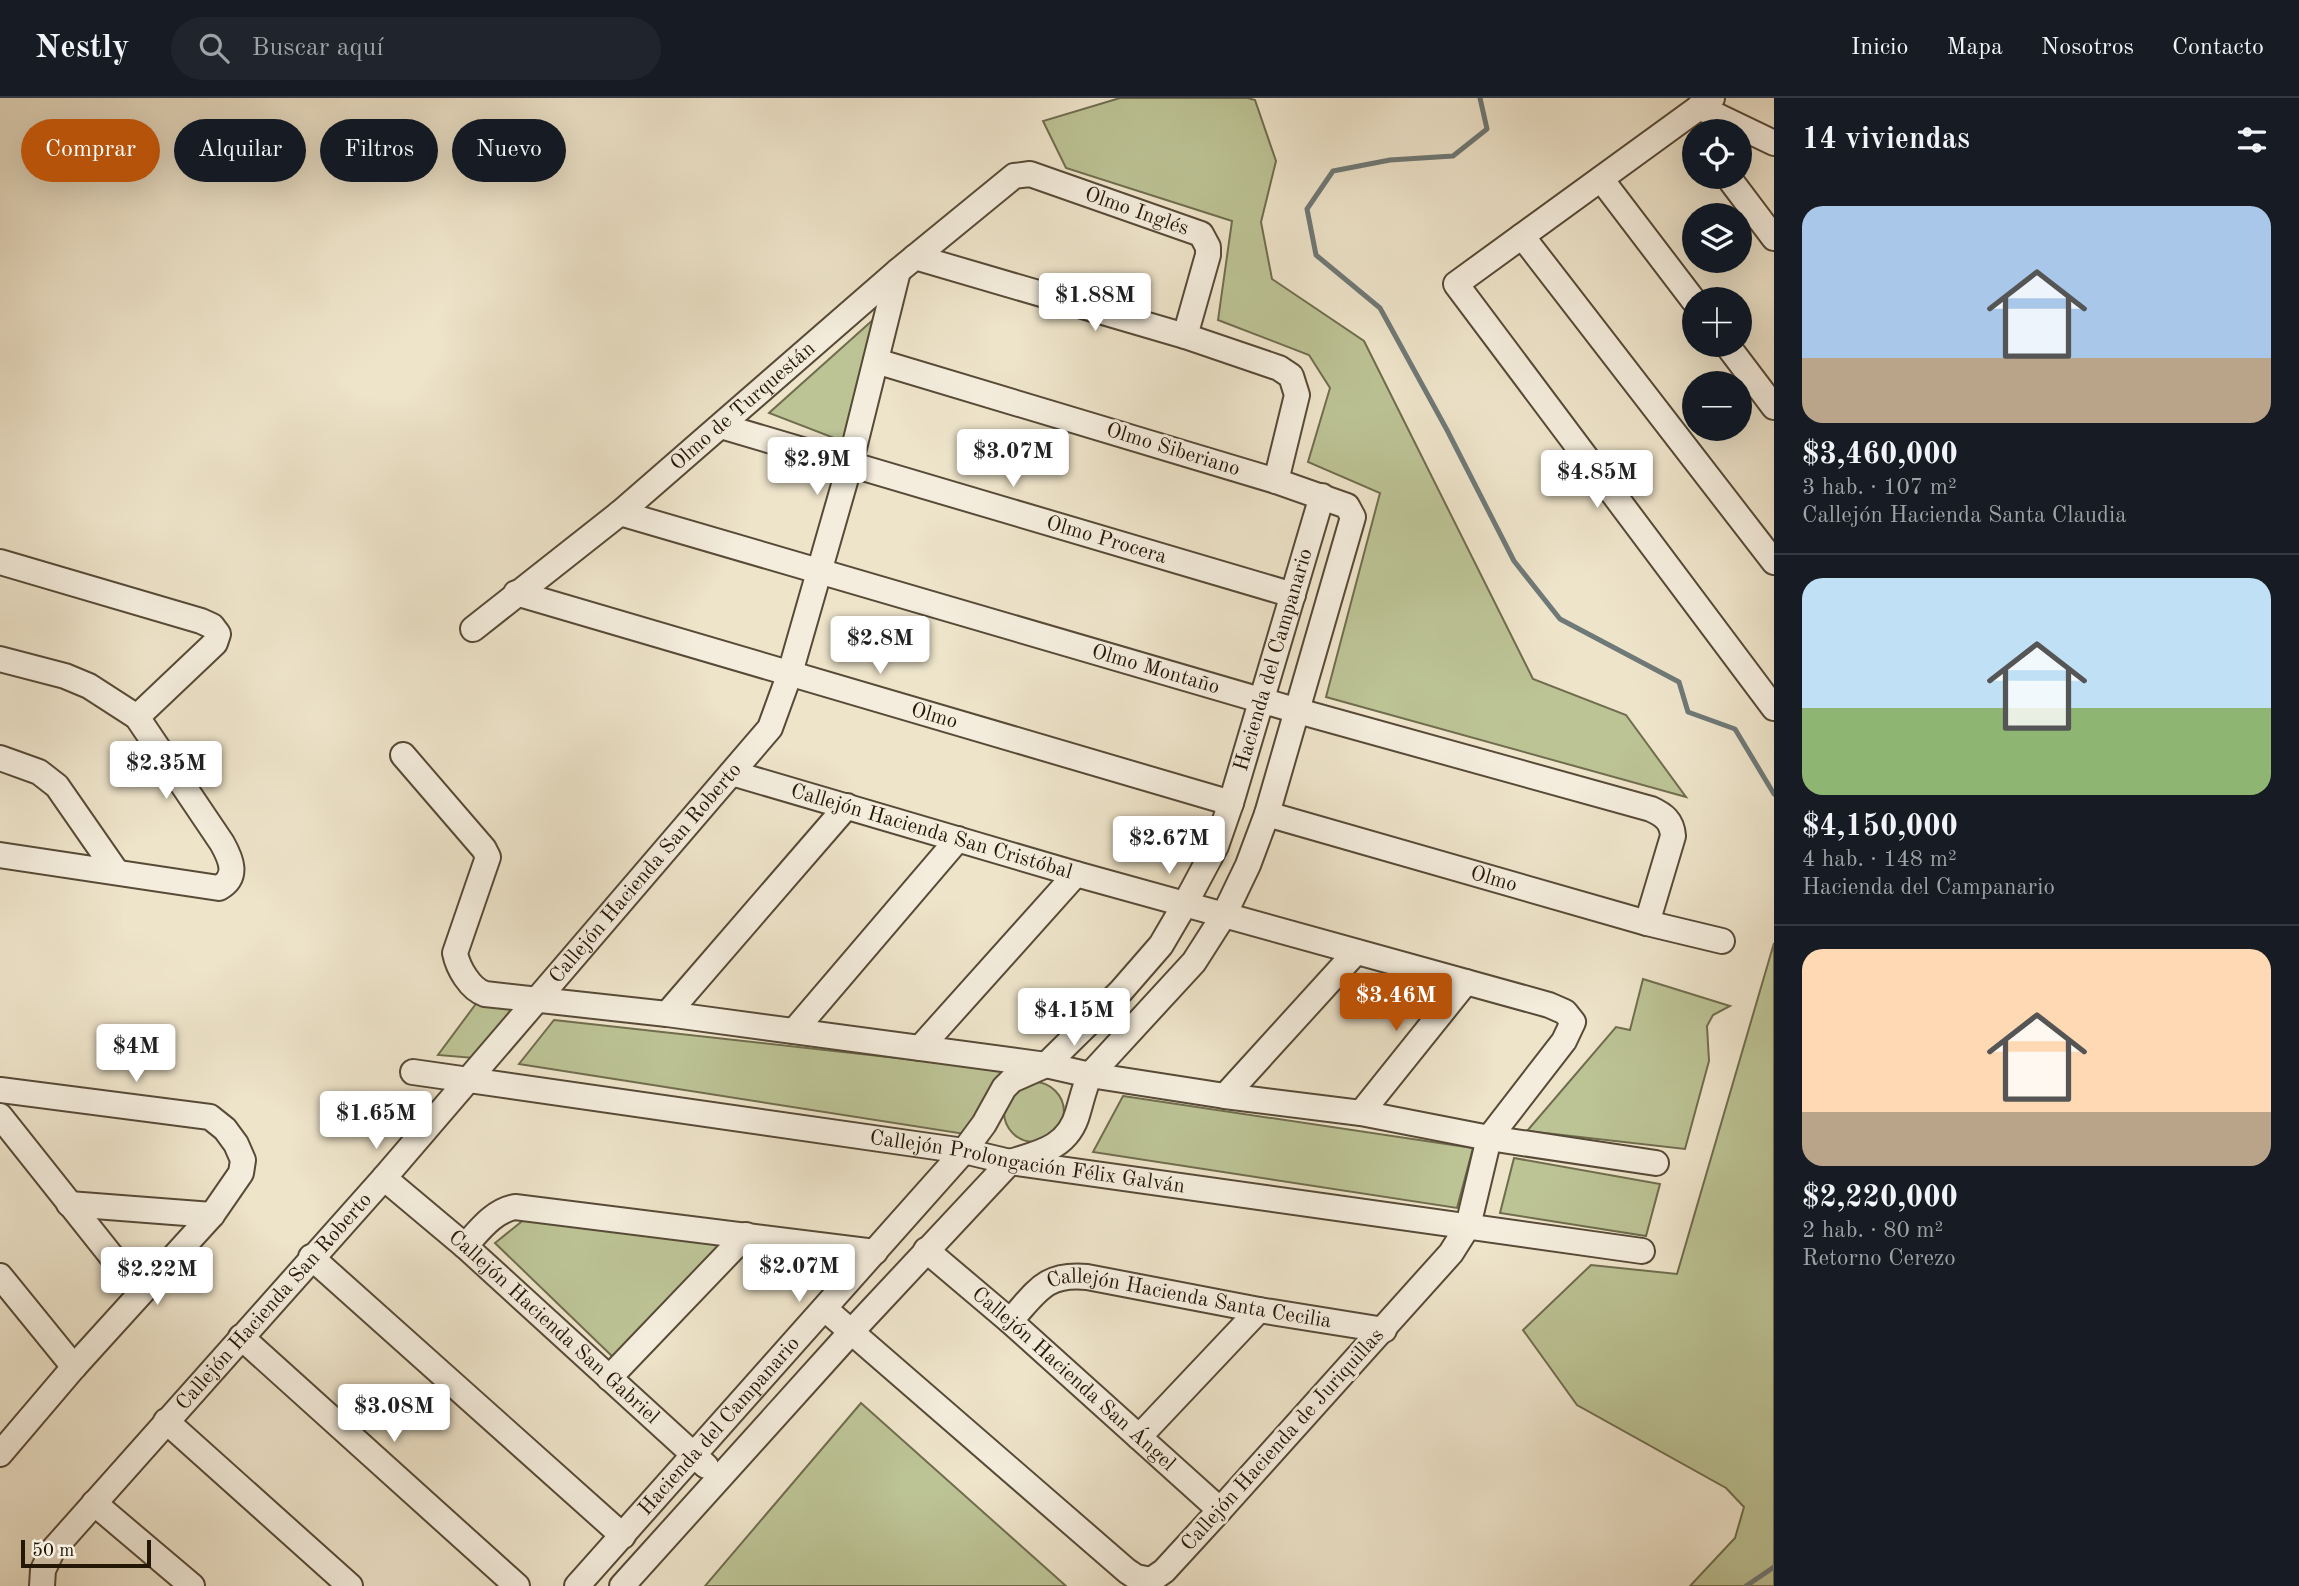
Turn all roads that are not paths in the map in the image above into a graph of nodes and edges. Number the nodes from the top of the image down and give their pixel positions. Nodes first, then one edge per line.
1 (1697, 114) edge
2 (1774, 143) edge
3 (1008, 179) joint
4 (1601, 179) junction
5 (1737, 189) edge
6 (1522, 236) junction
7 (1774, 237) edge
8 (906, 264) junction
9 (1683, 287) edge
10 (1185, 336) junction
11 (1736, 357) edge
12 (876, 361) junction
13 (1774, 407) edge
14 (721, 426) junction
15 (850, 464) junction
16 (1276, 481) junction
17 (1322, 496) junction
18 (1347, 506) joint
19 (620, 513) junction
20 (0, 562) edge
21 (1774, 562) edge
22 (819, 569) junction
23 (516, 593) junction
24 (1293, 595) junction
25 (473, 629) dead end
26 (0, 659) edge
27 (790, 673) junction
28 (1262, 700) junction
29 (1774, 708) edge
30 (1298, 711) junction
31 (137, 717) junction
32 (403, 755) dead end
33 (0, 758) edge
34 (732, 773) junction
35 (1231, 803) junction
36 (847, 806) junction
37 (1267, 814) junction
38 (958, 839) junction
39 (0, 855) edge
40 (116, 871) junction
41 (1076, 874) junction
42 (1185, 904) junction
43 (1224, 915) junction
44 (1647, 923) junction
45 (1722, 941) dead end
46 (1356, 952) junction
47 (1466, 982) junction
48 (537, 999) junction
49 (667, 1014) junction
50 (794, 1031) junction
51 (920, 1048) junction
52 (1046, 1065) junction
53 (413, 1072) dead end
54 (1090, 1075) junction
55 (466, 1080) junction
56 (0, 1090) edge
57 (1225, 1096) junction
58 (1361, 1114) junction
59 (0, 1116) edge
60 (1489, 1138) junction
61 (964, 1152) junction
62 (1010, 1162) junction
63 (1656, 1163) dead end
64 (384, 1178) junction
65 (69, 1204) junction
66 (212, 1215) junction
67 (1468, 1226) junction
68 (746, 1235) junction
69 (464, 1246) junction
70 (926, 1250) junction
71 (1642, 1251) dead end
72 (874, 1252) junction
73 (311, 1257) junction
74 (0, 1276) edge
75 (140, 1292) junction
76 (825, 1309) junction
77 (1259, 1310) junction
78 (1010, 1321) junction
79 (1384, 1330) junction
80 (852, 1332) junction
81 (241, 1337) junction
82 (74, 1367) junction
83 (609, 1378) junction
84 (166, 1420) junction
85 (1139, 1437) junction
86 (4, 1441) edge
87 (695, 1456) junction
88 (719, 1478) junction
89 (94, 1503) junction
90 (1220, 1510) junction
91 (624, 1536) junction
92 (42, 1586) edge
93 (192, 1586) edge
94 (350, 1586) edge
95 (517, 1586) edge
96 (577, 1586) edge
97 (622, 1586) edge

1 - 2 street
1 - 4 street
3 - 8 street, Olmo de Turquestán
3 - 10 street, Olmo Inglés
4 - 6 street
4 - 9 street
5 - 7 street
6 - 21 street
6 - 29 street
8 - 10 street
8 - 12 street, Callejón Hacienda San Roberto
8 - 14 street, Olmo de Turquestán
10 - 16 street
11 - 13 street
12 - 15 street, Callejón Hacienda San Roberto
12 - 16 street, Olmo Siberiano
14 - 15 street, Olmo Procera
14 - 19 street, Olmo de Turquestán
15 - 22 street, Callejón Hacienda San Roberto
15 - 24 street, Olmo Procera
16 - 17 street, Olmo Siberiano
17 - 18 street, Olmo Siberiano
17 - 24 street, Hacienda del Campanario
18 - 30 street, Hacienda del Campanario
19 - 22 street, Olmo Montaño
19 - 23 street, Olmo de Turquestán
20 - 31 street
22 - 27 street, Callejón Hacienda San Roberto
22 - 28 street, Olmo Montaño
23 - 25 street, Olmo de Turquestán
23 - 27 street, Olmo
24 - 28 street, Hacienda del Campanario
26 - 31 street
27 - 34 street, Callejón Hacienda San Roberto
27 - 35 street, Olmo
28 - 30 street, Olmo Montaño
28 - 35 street, Hacienda del Campanario
30 - 37 street, Hacienda del Campanario
30 - 44 street, Olmo Montaño
31 - 40 street
32 - 48 street
33 - 40 street
34 - 36 street, Callejón Hacienda San Cristóbal
34 - 48 street, Callejón Hacienda San Roberto
35 - 42 street, Hacienda del Campanario
36 - 38 street, Callejón Hacienda San Cristóbal
36 - 49 street
37 - 43 street, Hacienda del Campanario
37 - 44 street, Olmo
38 - 41 street, Callejón Hacienda San Cristóbal
38 - 50 street
39 - 40 street
41 - 42 street, Callejón Hacienda San Cristóbal
41 - 51 street
42 - 43 street, Callejón Hacienda San Cristóbal
42 - 52 street, Hacienda del Campanario
43 - 46 street, Callejón Hacienda San Cristóbal
43 - 54 street, Hacienda del Campanario
44 - 45 street, Olmo
46 - 47 street, Callejón Hacienda San Cristóbal
46 - 57 street
47 - 58 street
47 - 60 street, Callejón Hacienda San Cristóbal
48 - 49 street
48 - 55 street, Callejón Hacienda San Roberto
49 - 50 street
50 - 51 street
51 - 52 street
52 - 54 street
52 - 61 street, Hacienda del Campanario
53 - 55 street, Callejón Prolongación Félix Galván
54 - 57 street
54 - 62 street, Hacienda del Campanario
55 - 61 street, Callejón Prolongación Félix Galván
55 - 64 street, Callejón Hacienda San Roberto
56 - 66 street
57 - 58 street
58 - 60 street
59 - 65 street
60 - 63 street
60 - 67 street, Callejón Hacienda de Juriquillas
61 - 62 street, Callejón Prolongación Félix Galván
61 - 72 street, Hacienda del Campanario
62 - 67 street, Callejón Prolongación Félix Galván
62 - 70 street, Hacienda del Campanario
64 - 69 street, Callejón Hacienda San Gabriel
64 - 73 street, Callejón Hacienda San Roberto
65 - 66 street
65 - 75 street
66 - 75 street
67 - 71 street, Callejón Prolongación Félix Galván
67 - 79 street, Callejón Hacienda de Juriquillas
68 - 69 street
68 - 72 street
68 - 83 street
69 - 83 street, Callejón Hacienda San Gabriel
70 - 78 street, Callejón Hacienda San Ángel
70 - 80 street, Hacienda del Campanario
72 - 76 street, Hacienda del Campanario
73 - 81 street, Callejón Hacienda San Roberto
73 - 91 street
74 - 82 street
75 - 82 street
76 - 80 street, Callejón Hacienda de Juriquillas
76 - 87 street, Hacienda del Campanario
77 - 78 street, Callejón Hacienda Santa Cecilia
77 - 79 street, Callejón Hacienda Santa Cecilia
77 - 85 street
78 - 85 street, Callejón Hacienda San Ángel
79 - 90 street, Callejón Hacienda de Juriquillas
80 - 88 street, Hacienda del Campanario
80 - 90 street, Callejón Hacienda de Juriquillas
81 - 84 street, Callejón Hacienda San Roberto
81 - 95 street
82 - 86 street
83 - 87 street, Callejón Hacienda San Gabriel
84 - 89 street, Callejón Hacienda San Roberto
84 - 94 street
85 - 90 street, Callejón Hacienda San Ángel
87 - 88 street, Callejón Hacienda San Gabriel
87 - 91 street, Hacienda del Campanario
88 - 97 street, Hacienda del Campanario
89 - 92 street, Callejón Hacienda San Roberto
89 - 93 street
91 - 96 street, Hacienda del Campanario

